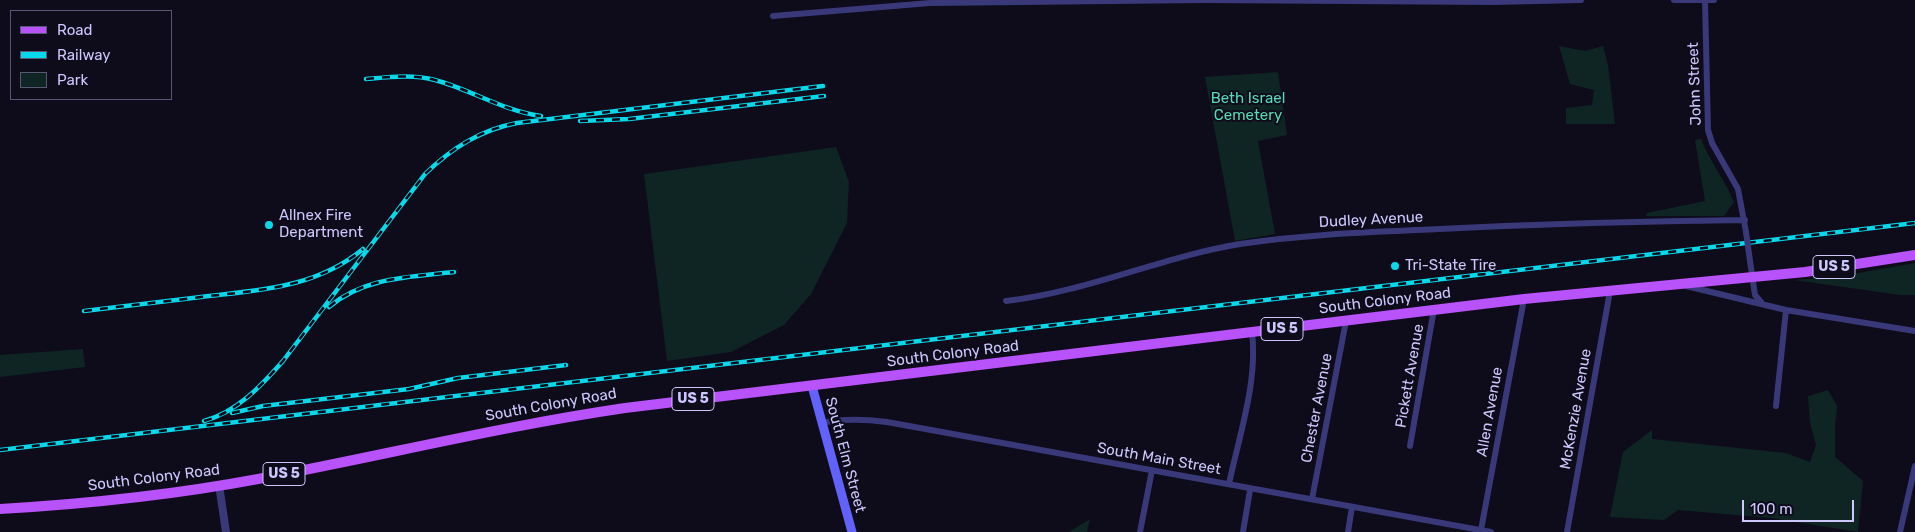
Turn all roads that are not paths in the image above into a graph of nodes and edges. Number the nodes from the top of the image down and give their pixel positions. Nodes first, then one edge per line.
1 (1204, 0) edge
2 (1581, 0) edge
3 (1674, 0) edge
4 (1705, 0) edge
5 (1714, 0) edge
6 (773, 16) dead end
7 (1745, 220) junction
8 (1915, 255) edge
9 (1752, 278) junction
10 (1682, 285) junction
11 (1610, 291) junction
12 (1524, 299) junction
13 (1006, 301) dead end
14 (1761, 302) junction
15 (1434, 309) junction
16 (1786, 310) junction
17 (1346, 320) junction
18 (1915, 331) edge
19 (1252, 332) junction
20 (812, 386) junction
21 (1776, 406) dead end
22 (821, 422) junction
23 (1410, 446) dead end
24 (1915, 466) edge
25 (1152, 470) junction
26 (1229, 484) junction
27 (1913, 484) edge
28 (219, 485) junction
29 (1250, 490) junction
30 (1312, 499) junction
31 (1352, 507) junction
32 (0, 509) edge
33 (1481, 530) junction
34 (226, 532) edge
35 (852, 532) edge
36 (1140, 532) edge
37 (1243, 532) edge
38 (1348, 532) edge
39 (1491, 532) edge
40 (1567, 532) edge
41 (1900, 532) edge

1 - 2 street
1 - 6 street
3 - 4 street
4 - 5 street
4 - 7 street, John Street
7 - 9 street, John Street, bridge
7 - 13 street, Dudley Avenue
8 - 9 main road, South Colony Road / US 5
9 - 10 main road, South Colony Road / US 5
9 - 14 street, John Street
10 - 11 main road, South Colony Road / US 5
10 - 14 street
11 - 12 main road, South Colony Road / US 5
11 - 40 street, McKenzie Avenue
12 - 15 main road, South Colony Road / US 5
12 - 33 street, Allen Avenue
14 - 16 street
15 - 17 main road, South Colony Road / US 5
15 - 23 street, Pickett Avenue
16 - 18 street
16 - 21 street
17 - 19 main road, South Colony Road / US 5
17 - 30 street, Chester Avenue
19 - 20 main road, South Colony Road / US 5
19 - 26 street
20 - 22 main road, South Elm Street
20 - 28 main road, South Colony Road / US 5
22 - 25 street, South Main Street
22 - 35 main road, South Elm Street
24 - 27 street
25 - 26 street, South Main Street
25 - 36 street
26 - 29 street, South Main Street
27 - 41 street
28 - 32 main road, South Colony Road / US 5
28 - 34 street
29 - 30 street, South Main Street
29 - 37 street
30 - 31 street, South Main Street
31 - 33 street, South Main Street
31 - 38 street
33 - 39 street, South Main Street

